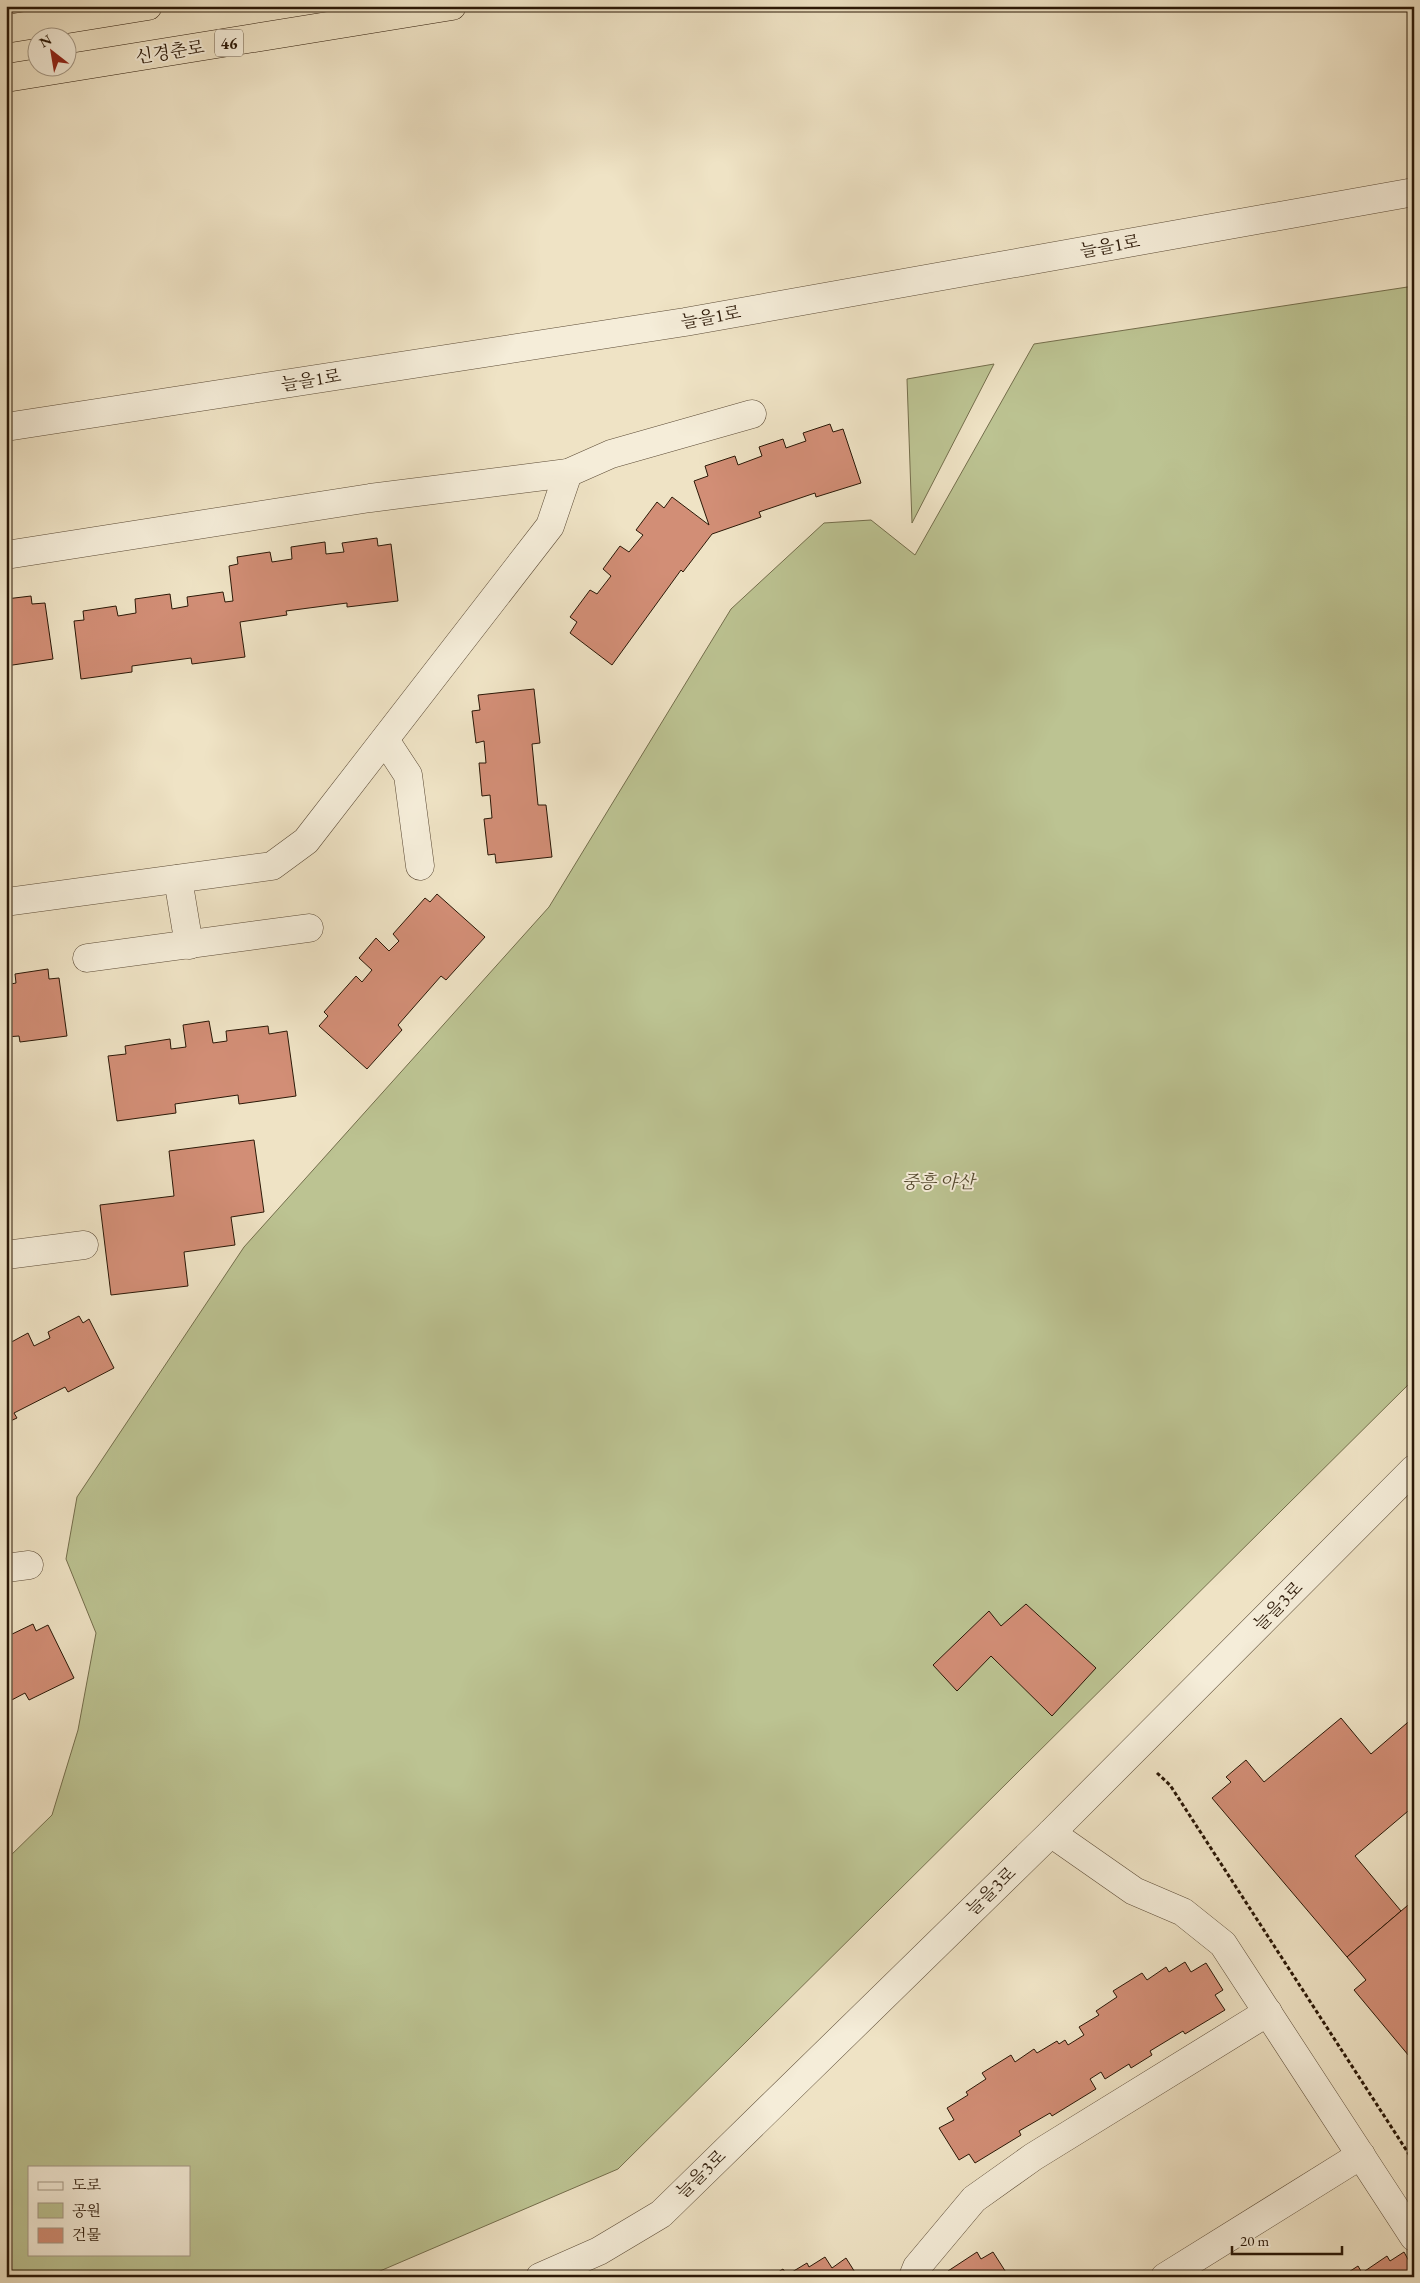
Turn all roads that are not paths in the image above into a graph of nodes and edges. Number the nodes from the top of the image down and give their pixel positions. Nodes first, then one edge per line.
1 (148, 6) edge
2 (452, 6) edge
3 (6, 29) edge
4 (6, 78) edge
5 (1414, 192) edge
6 (752, 414) dead end
7 (6, 427) edge
8 (568, 473) junction
9 (6, 555) edge
10 (385, 740) junction
11 (420, 866) dead end
12 (178, 879) junction
13 (6, 902) edge
14 (309, 928) dead end
15 (189, 945) junction
16 (87, 958) dead end
17 (84, 1245) dead end
18 (6, 1255) edge
19 (1414, 1469) edge
20 (1050, 1833) junction
21 (1268, 2012) junction
22 (1361, 2155) junction
23 (1414, 2236) edge
24 (540, 2277) edge
25 (913, 2277) edge
26 (1165, 2277) edge

1 - 3 highway
2 - 4 highway, 신경춘로 / 46
5 - 7 street, 늘을1로
6 - 8 street
8 - 9 street
8 - 10 street
10 - 11 street
10 - 12 street
12 - 13 street
12 - 15 street
14 - 15 street
15 - 16 street
17 - 18 street
19 - 20 street, 늘을3로
20 - 21 street
20 - 24 street, 늘을3로
21 - 22 street
21 - 25 street
22 - 23 street
22 - 26 street

